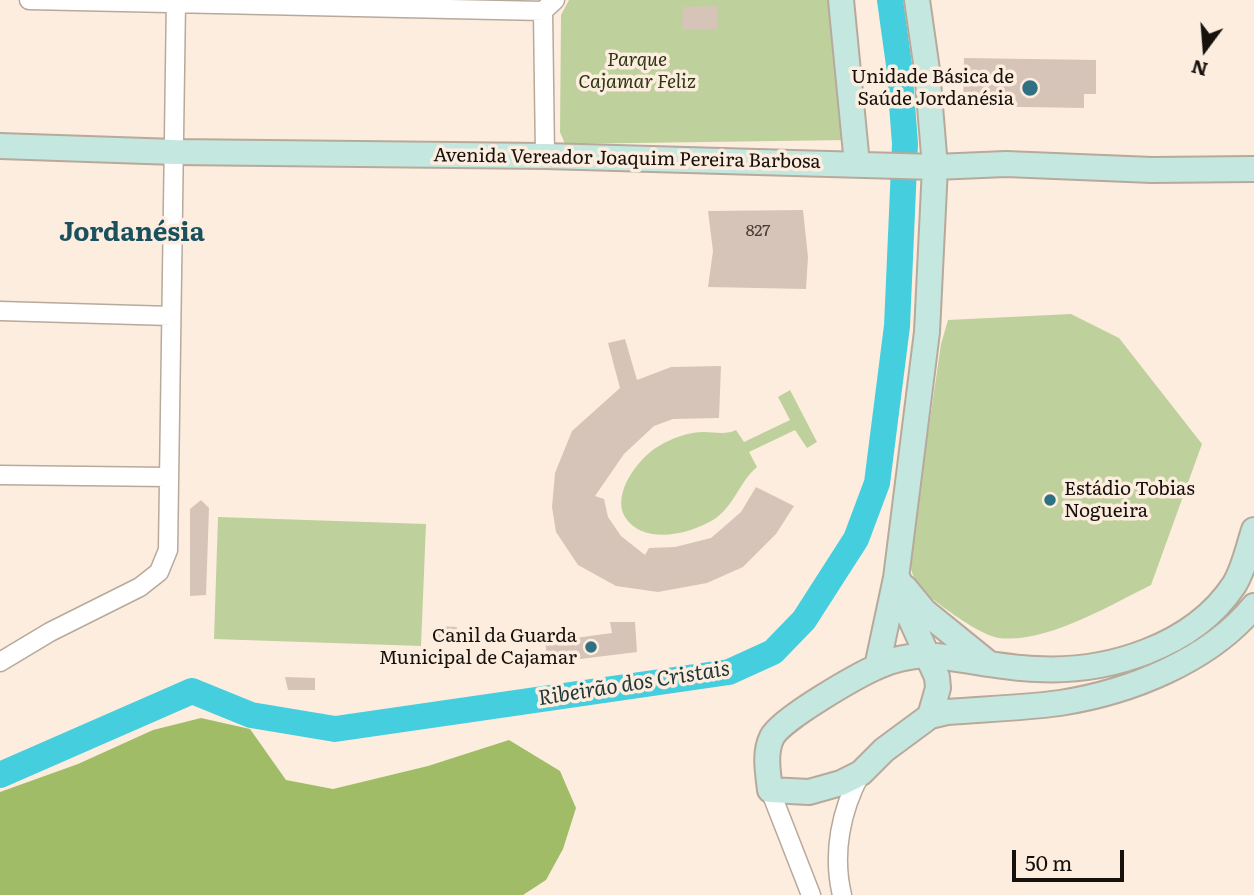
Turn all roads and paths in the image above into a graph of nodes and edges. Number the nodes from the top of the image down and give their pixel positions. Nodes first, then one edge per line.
1 (29, 0) edge
2 (841, 0) edge
3 (917, 0) edge
4 (176, 1) edge
5 (549, 5) edge
6 (0, 146) edge
7 (174, 152) junction
8 (545, 156) junction
9 (857, 164) junction
10 (931, 167) junction
11 (1254, 169) edge
12 (0, 311) edge
13 (171, 316) junction
14 (0, 475) edge
15 (168, 477) junction
16 (1254, 530) edge
17 (897, 579) junction
18 (1254, 606) edge
19 (926, 655) junction
20 (0, 663) edge
21 (990, 664) junction
22 (877, 667) junction
23 (930, 716) junction
24 (860, 773) junction
25 (770, 790) junction
26 (811, 895) edge
27 (842, 895) edge

1 - 4 street
2 - 9 street
3 - 10 street
4 - 5 street
4 - 7 street
5 - 8 street
6 - 7 street, Avenida Vereador Joaquim Pereira Barbosa
7 - 8 street, Avenida Vereador Joaquim Pereira Barbosa
7 - 13 street
8 - 9 street, Avenida Vereador Joaquim Pereira Barbosa
9 - 10 street, Avenida Vereador Joaquim Pereira Barbosa
10 - 11 street, Avenida Vereador Joaquim Pereira Barbosa
10 - 17 street
12 - 13 street
13 - 15 street
14 - 15 street
15 - 20 street
16 - 21 street
17 - 19 street
17 - 21 street
17 - 22 street
18 - 23 street
19 - 21 street
19 - 22 street
19 - 23 street
22 - 25 street
23 - 24 street
24 - 25 street
24 - 27 street
25 - 26 street

